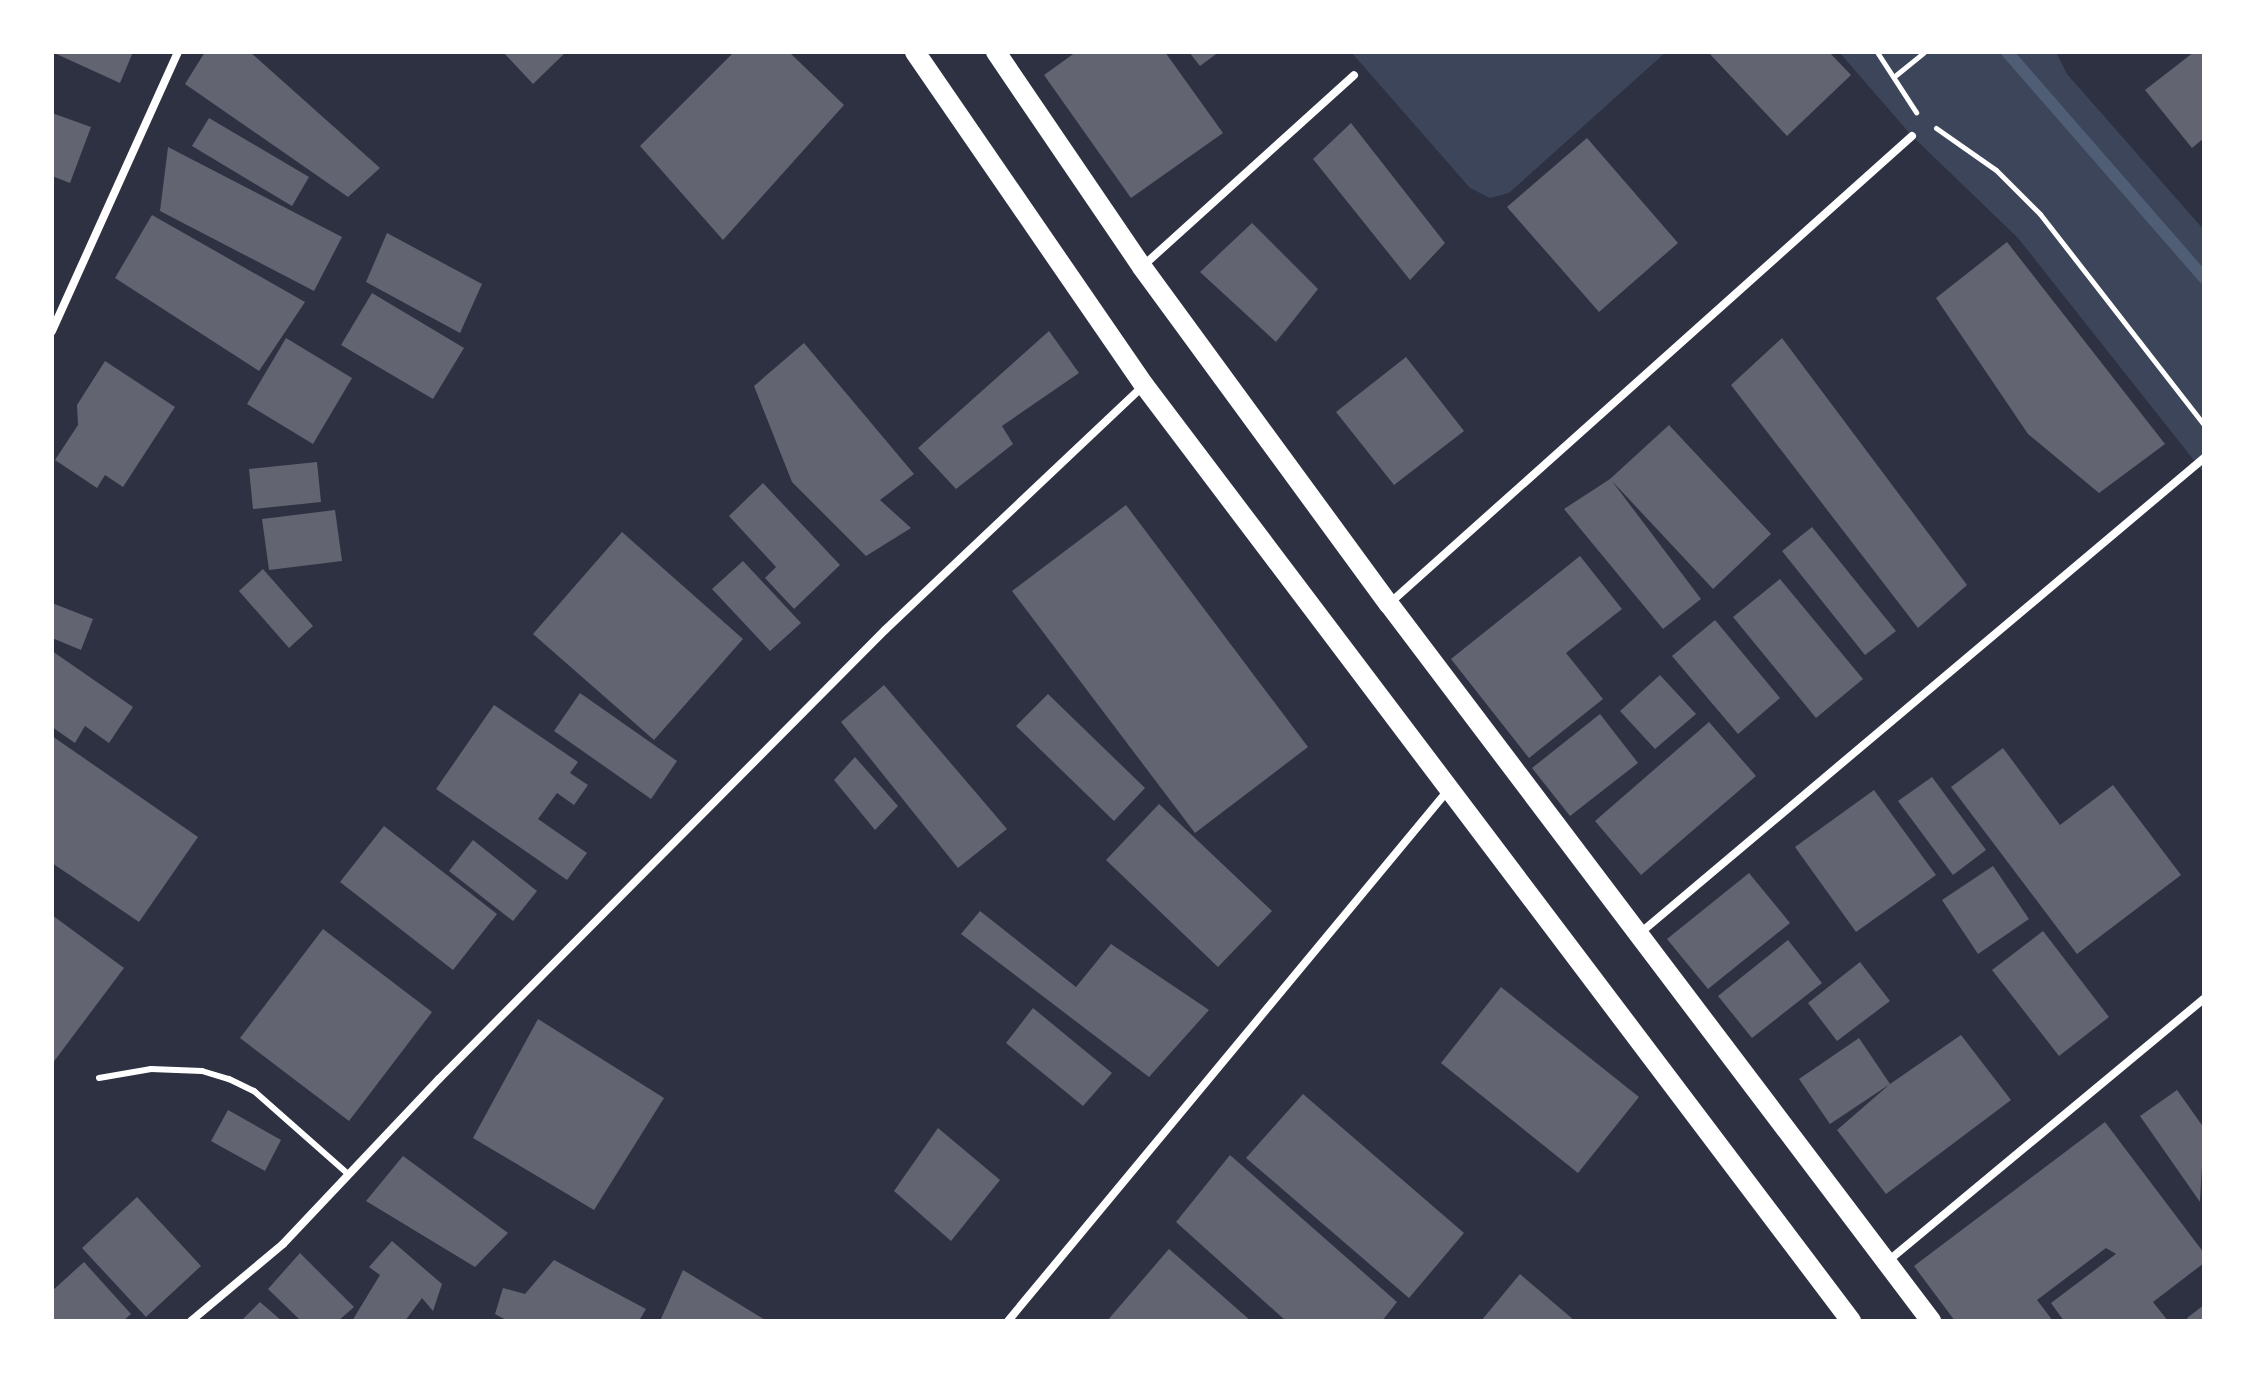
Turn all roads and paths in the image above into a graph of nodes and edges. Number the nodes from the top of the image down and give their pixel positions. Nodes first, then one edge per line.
1 (178, 52) edge
2 (915, 52) edge
3 (996, 52) edge
4 (1877, 52) edge
5 (1924, 52) edge
6 (1354, 75) dead end
7 (1896, 75) junction
8 (1912, 136) dead end
9 (1142, 267) junction
10 (52, 331) edge
11 (1144, 385) junction
12 (2204, 425) edge
13 (2204, 458) edge
14 (1389, 604) junction
15 (1449, 789) junction
16 (1637, 936) junction
17 (2204, 999) edge
18 (99, 1078) dead end
19 (348, 1174) junction
20 (1887, 1262) junction
21 (191, 1321) edge
22 (1008, 1321) edge
23 (1851, 1321) edge
24 (1931, 1321) edge

1 - 10 street
2 - 11 main road
3 - 9 main road
4 - 7 path
5 - 7 path
6 - 9 street
7 - 12 path
8 - 14 street
9 - 14 main road
11 - 15 main road
11 - 19 street
13 - 16 street
14 - 16 main road
15 - 22 street
15 - 23 main road
16 - 20 main road
17 - 20 street
18 - 19 lane
19 - 21 street
20 - 24 main road

